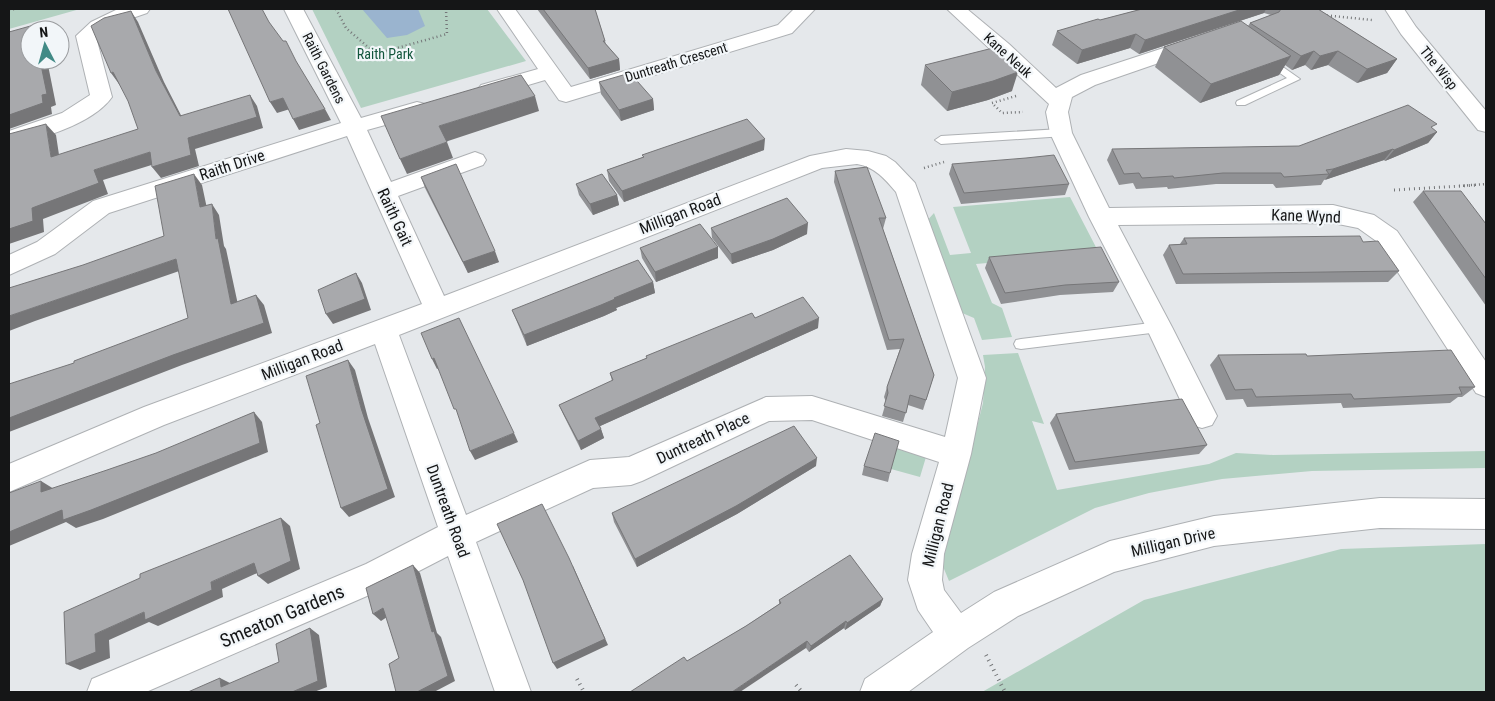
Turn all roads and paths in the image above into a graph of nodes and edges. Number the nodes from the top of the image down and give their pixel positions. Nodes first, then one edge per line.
1 (15, 9) edge
2 (140, 9) edge
3 (294, 9) edge
4 (336, 9) edge
5 (446, 9) edge
6 (506, 9) edge
7 (805, 9) edge
8 (956, 9) edge
9 (9, 10) edge
10 (1398, 16) edge
11 (1318, 17) edge
12 (1220, 36) edge
13 (1255, 51) edge
14 (550, 72) junction
15 (1017, 95) edge
16 (465, 96) edge
17 (1241, 103) dead end
18 (437, 104) edge
19 (1060, 118) junction
20 (1486, 125) edge
21 (353, 127) junction
22 (9, 139) edge
23 (941, 140) dead end
24 (475, 160) dead end
25 (1486, 184) edge
26 (1394, 190) dead end
27 (383, 193) junction
28 (1101, 218) junction
29 (9, 266) edge
30 (436, 308) junction
31 (1159, 327) junction
32 (384, 330) junction
33 (1020, 344) dead end
34 (1486, 385) edge
35 (1202, 416) dead end
36 (956, 454) junction
37 (9, 478) edge
38 (1486, 514) edge
39 (456, 535) junction
40 (963, 631) junction
41 (577, 679) dead end
42 (796, 685) dead end
43 (892, 689) edge
44 (105, 692) edge
45 (513, 692) edge
46 (584, 692) edge
47 (802, 692) edge
48 (1005, 692) edge

1 - 9 path
2 - 22 street
3 - 21 street, Raith Gardens
4 - 5 path
6 - 14 street
7 - 14 street, Duntreath Crescent
8 - 19 street, Kane Neuk
10 - 11 path
10 - 20 street, The Wisp
12 - 19 street
13 - 17 lane
14 - 16 street
15 - 19 path
18 - 21 street, Raith Drive
19 - 23 lane
19 - 28 street
21 - 27 street, Raith Gait
21 - 29 street, Raith Drive
24 - 27 street
25 - 26 path
27 - 30 street, Raith Gait
28 - 31 street
28 - 34 street, Kane Wynd
30 - 32 street, Milligan Road
30 - 36 street, Milligan Road
31 - 33 lane
31 - 35 street
32 - 37 street, Milligan Road
32 - 39 street, Duntreath Road
36 - 39 street, Duntreath Place
36 - 40 street, Milligan Road
38 - 40 street, Milligan Drive
39 - 44 street, Smeaton Gardens
39 - 45 street, Duntreath Road
40 - 43 street, Milligan Drive
40 - 48 path
41 - 46 path
42 - 47 path

